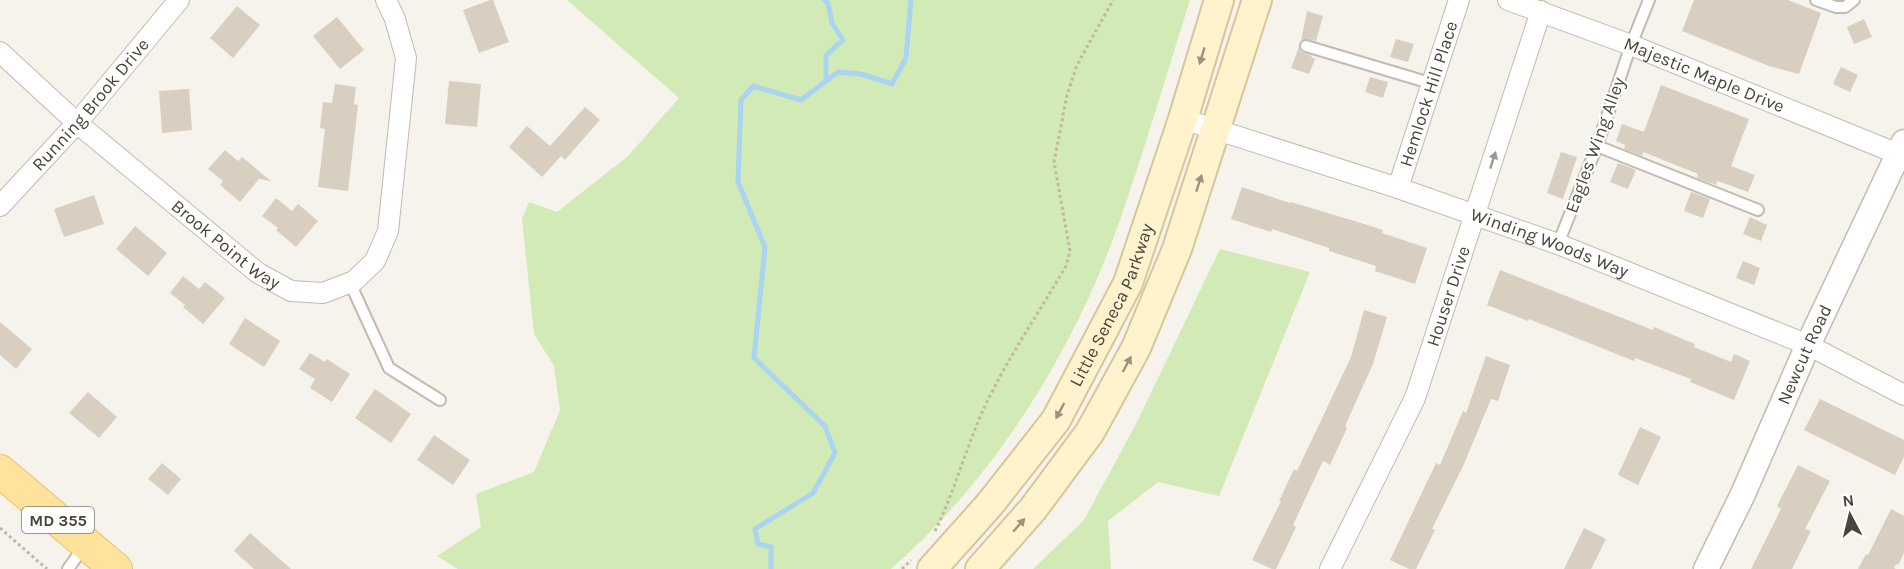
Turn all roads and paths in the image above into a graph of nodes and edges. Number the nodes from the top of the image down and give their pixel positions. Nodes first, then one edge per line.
1 (179, 0) edge
2 (386, 0) edge
3 (1113, 0) edge
4 (1219, 0) edge
5 (1257, 0) edge
6 (1459, 0) edge
7 (1508, 0) edge
8 (1649, 0) edge
9 (1816, 0) edge
10 (1854, 0) edge
11 (1541, 11) junction
12 (1631, 45) junction
13 (1306, 46) dead end
14 (0, 52) edge
15 (1430, 83) junction
16 (1183, 119) junction
17 (77, 123) junction
18 (1216, 130) junction
19 (1597, 146) junction
20 (1901, 148) edge
21 (1398, 188) junction
22 (0, 206) edge
23 (1758, 210) dead end
24 (1476, 216) junction
25 (1558, 244) junction
26 (350, 283) junction
27 (1808, 345) junction
28 (1904, 395) edge
29 (440, 400) dead end
30 (0, 471) edge
31 (0, 528) edge
32 (942, 528) dead end
33 (86, 543) junction
34 (47, 569) edge
35 (68, 569) edge
36 (116, 569) edge
37 (932, 569) edge
38 (980, 569) edge
39 (1330, 569) edge
40 (1706, 569) edge

1 - 17 street, Running Brook Drive
2 - 26 street, Brook Point Way
3 - 32 path
4 -> 16 main road, Little Seneca Parkway
5 - 18 main road, Little Seneca Parkway
6 - 15 street, Hemlock Hill Place
7 - 11 street, Majestic Maple Drive
8 - 12 lane, Eagles Wing Alley
9 - 10 lane
11 - 12 street, Majestic Maple Drive
24 -> 11 street, Houser Drive
12 - 19 lane, Eagles Wing Alley
12 - 20 street, Majestic Maple Drive
13 - 15 lane
14 - 17 street, Brook Point Way
15 - 21 street, Hemlock Hill Place
16 - 18 street, Winding Woods Way
16 -> 37 main road, Little Seneca Parkway
17 - 22 street, Running Brook Drive
17 - 26 street, Brook Point Way
18 - 21 street, Winding Woods Way
38 -> 18 main road, Little Seneca Parkway
19 - 23 lane
19 - 25 lane, Eagles Wing Alley
20 - 27 street, Newcut Road
21 - 24 street, Winding Woods Way
24 - 25 street, Winding Woods Way
24 - 39 street, Houser Drive
25 - 27 street, Winding Woods Way
26 - 29 lane
27 - 28 street, Winding Woods Way
27 - 40 street, Newcut Road
30 - 33 main road, MD 355
31 - 34 path
33 - 35 lane
33 - 36 main road, MD 355

